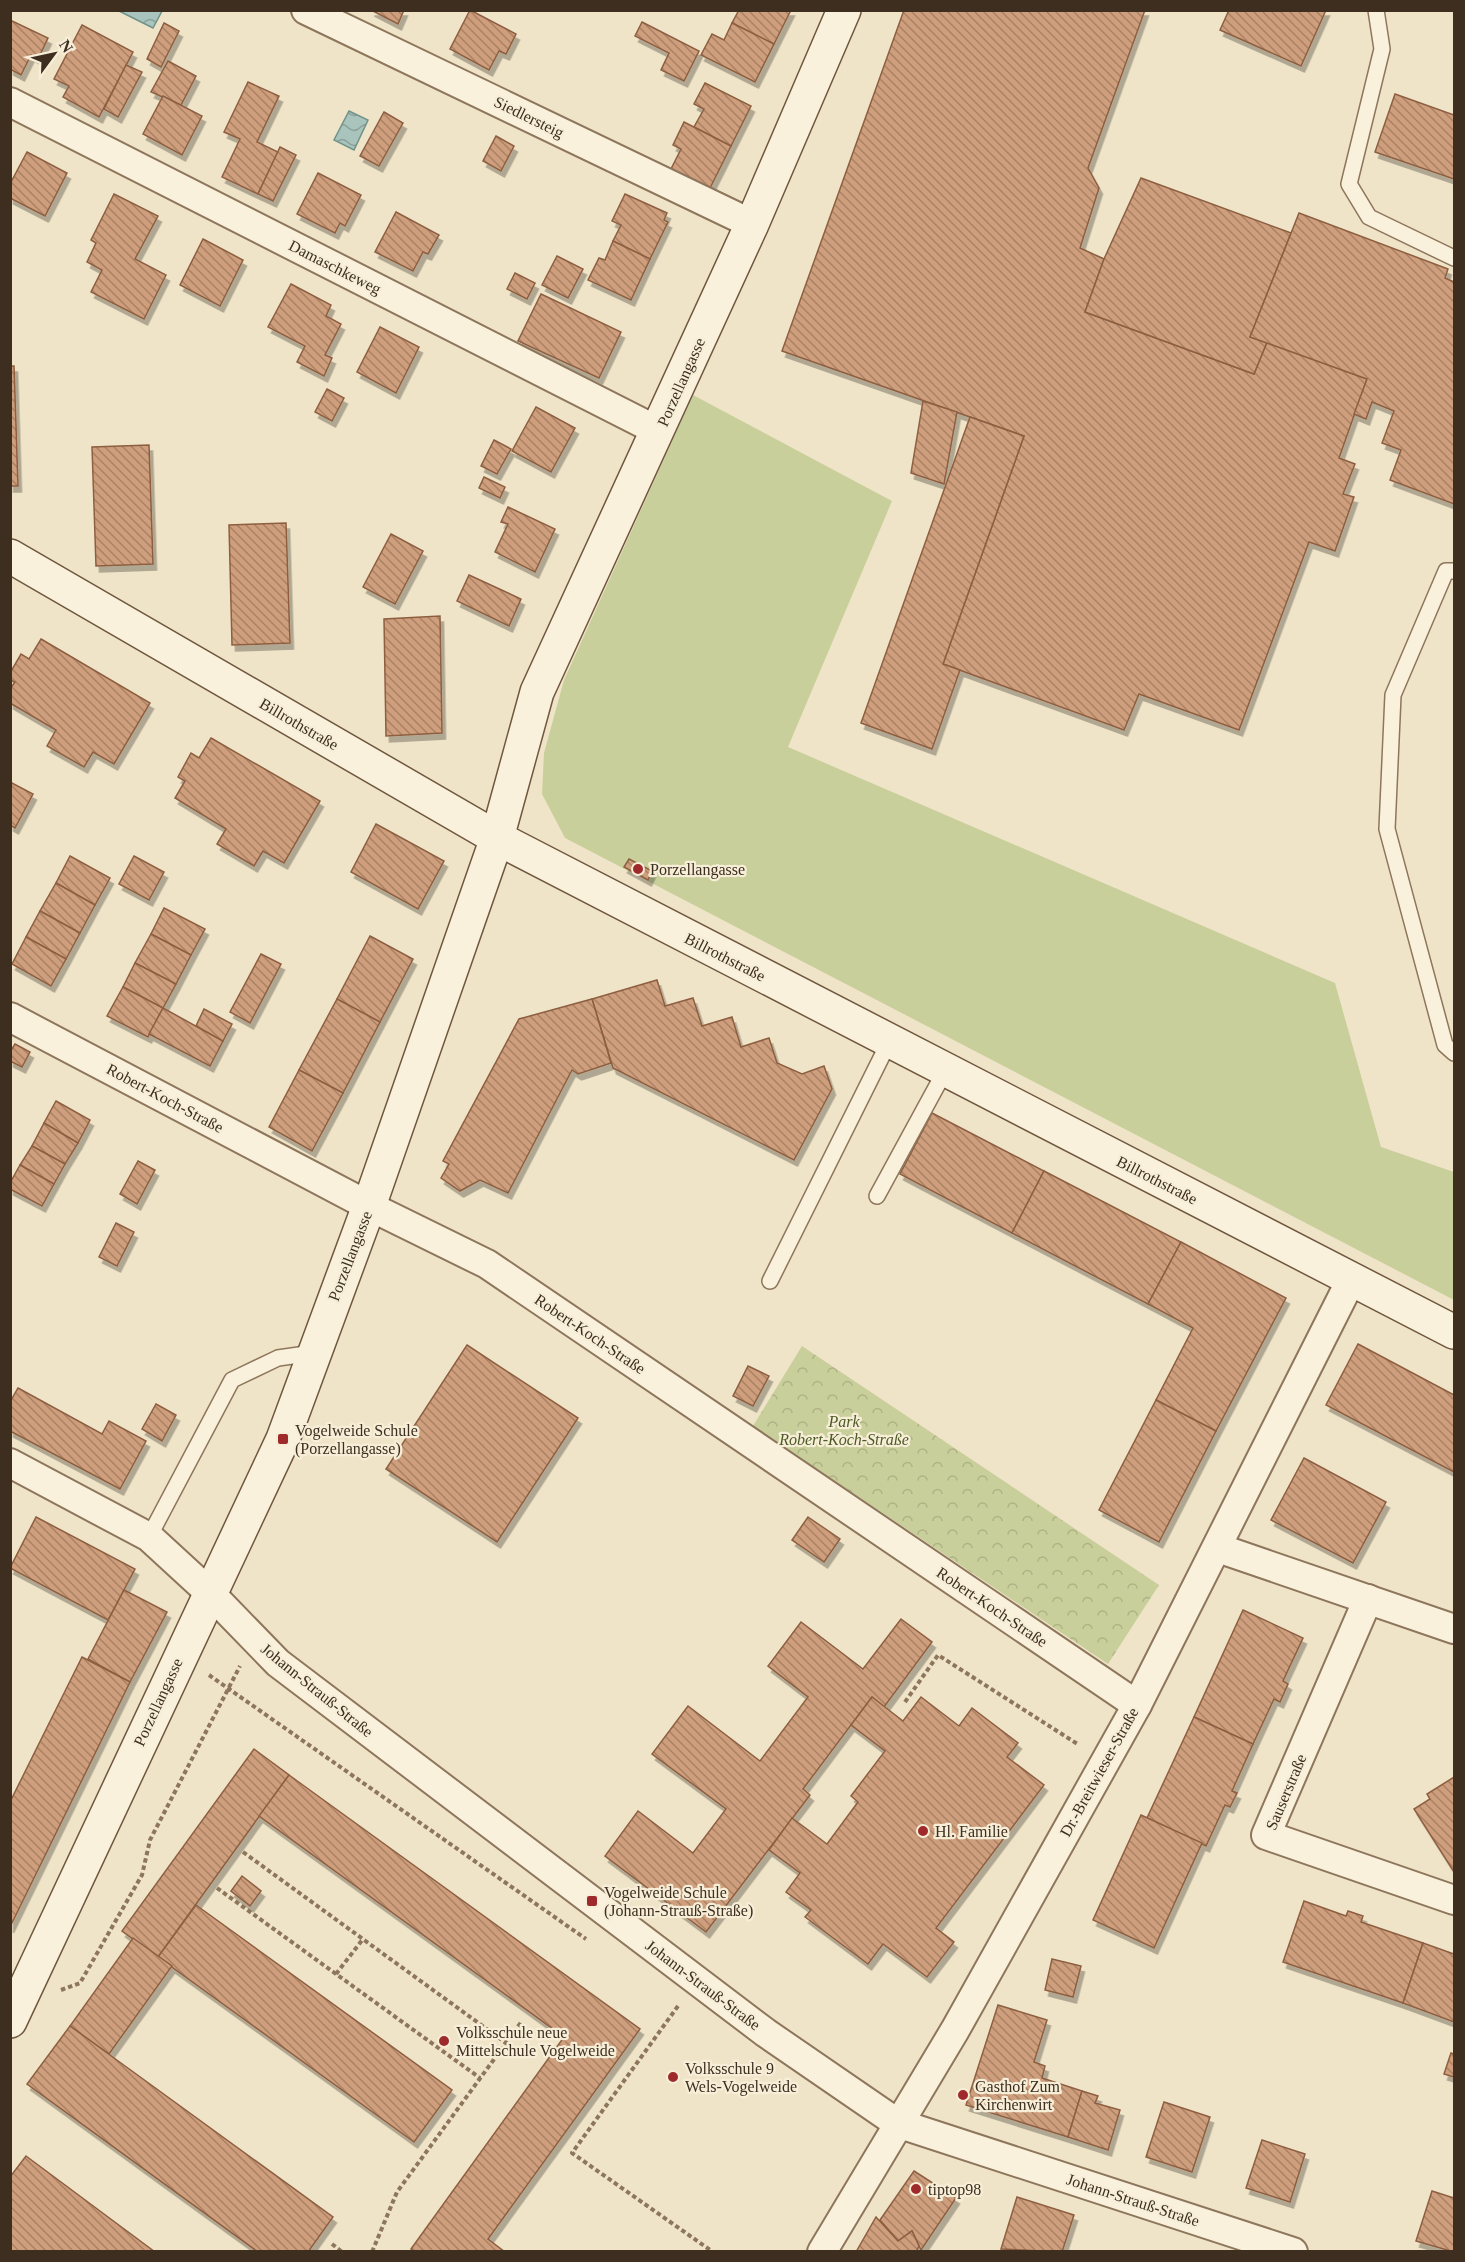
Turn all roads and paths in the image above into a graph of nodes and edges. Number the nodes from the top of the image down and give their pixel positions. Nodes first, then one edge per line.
1 (306, 10) edge
2 (844, 10) edge
3 (1376, 10) edge
4 (10, 102) edge
5 (752, 224) junction
6 (1455, 258) edge
7 (658, 431) junction
8 (10, 556) edge
9 (1455, 571) edge
10 (496, 838) junction
11 (10, 1017) edge
12 (889, 1042) junction
13 (1455, 1053) edge
14 (945, 1071) junction
15 (877, 1197) dead end
16 (369, 1206) junction
17 (1351, 1280) junction
18 (770, 1281) dead end
19 (1455, 1332) edge
20 (313, 1353) junction
21 (10, 1463) edge
22 (149, 1537) junction
23 (1218, 1548) junction
24 (211, 1594) junction
25 (1368, 1599) junction
26 (1455, 1629) edge
27 (255, 1640) junction
28 (179, 1656) junction
29 (228, 1688) junction
30 (905, 1702) dead end
31 (1137, 1705) junction
32 (1105, 1761) junction
33 (243, 1851) dead end
34 (217, 1888) dead end
35 (1455, 1900) edge
36 (363, 1939) junction
37 (589, 1941) dead end
38 (336, 1974) junction
39 (696, 1980) junction
40 (50, 1994) dead end
41 (10, 2021) edge
42 (522, 2022) dead end
43 (506, 2043) junction
44 (480, 2078) junction
45 (897, 2123) junction
46 (332, 2244) dead end
47 (342, 2252) edge
48 (372, 2252) edge
49 (713, 2252) edge
50 (822, 2252) edge
51 (1293, 2252) edge

1 - 5 street, Siedlersteig
2 - 5 street, Porzellangasse
3 - 6 lane
4 - 7 street, Damaschkeweg
5 - 7 street, Porzellangasse
7 - 10 street, Porzellangasse
8 - 10 street, Billrothstraße
9 - 13 lane
10 - 12 street, Billrothstraße
10 - 16 street, Porzellangasse
11 - 16 street, Robert-Koch-Straße
12 - 14 street, Billrothstraße
12 - 18 lane
14 - 15 lane
14 - 17 street, Billrothstraße
16 - 20 street, Porzellangasse
16 - 31 street, Robert-Koch-Straße
17 - 19 street, Billrothstraße
17 - 23 street, Dr.-Breitwieser-Straße
20 - 22 lane
20 - 24 street, Porzellangasse
21 - 22 street, Johann-Strauß-Straße
22 - 24 street, Johann-Strauß-Straße
23 - 25 street
23 - 31 street, Dr.-Breitwieser-Straße
24 - 27 street, Johann-Strauß-Straße
24 - 28 street, Porzellangasse
25 - 26 street
25 - 35 street, Sauserstraße
27 - 29 path
27 - 39 street, Johann-Strauß-Straße
28 - 29 path
28 - 41 street, Porzellangasse
29 - 37 path
29 - 40 path
30 - 32 path
31 - 32 street, Dr.-Breitwieser-Straße
32 - 45 street, Dr.-Breitwieser-Straße
33 - 36 path
34 - 38 path
36 - 38 path
36 - 43 path
38 - 44 path
39 - 45 street, Johann-Strauß-Straße
39 - 49 path
42 - 43 path
43 - 44 path
44 - 48 path
45 - 50 street, Dr.-Breitwieser-Straße
45 - 51 street, Johann-Strauß-Straße
46 - 47 path

